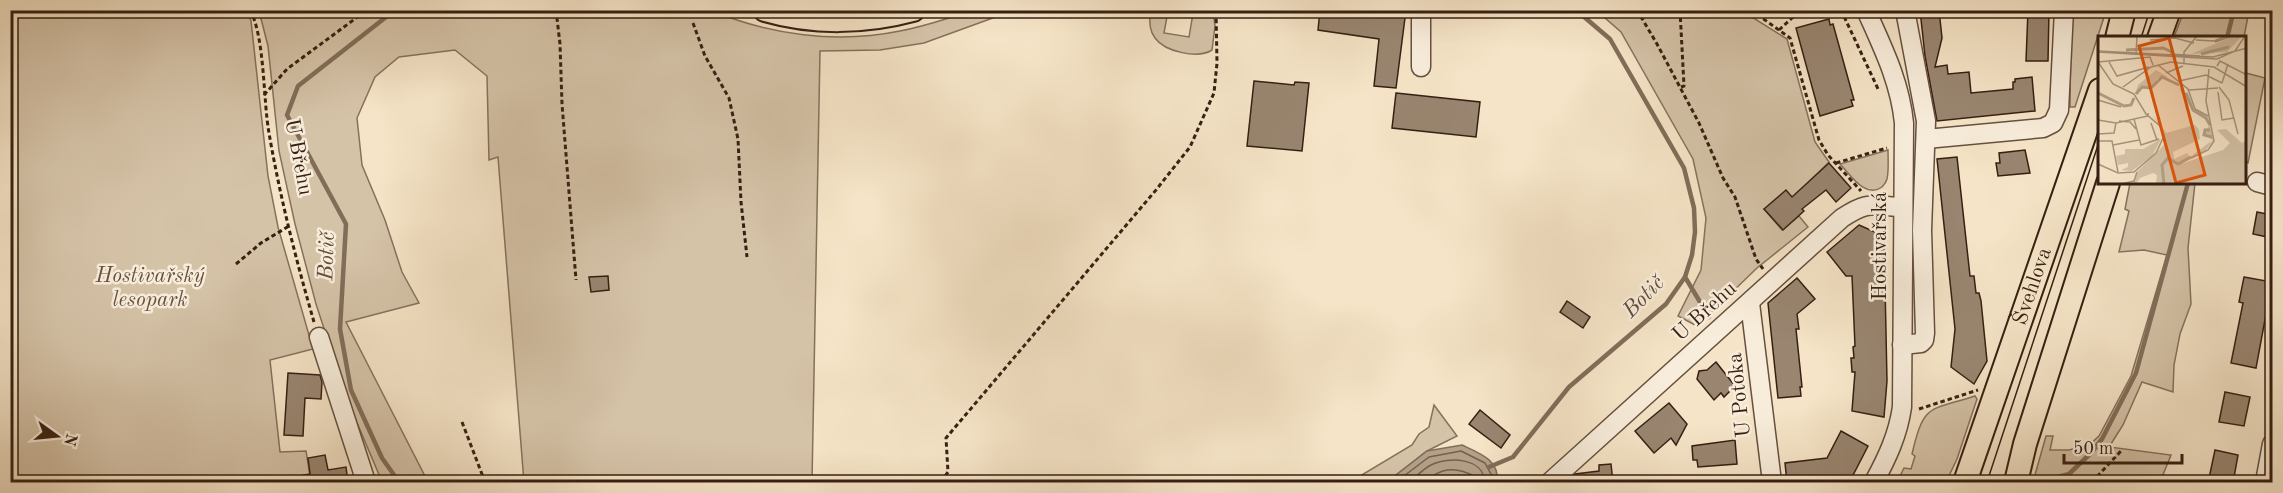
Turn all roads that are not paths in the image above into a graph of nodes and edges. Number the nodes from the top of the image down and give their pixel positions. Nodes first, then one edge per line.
1 (765, 10) edge
2 (913, 10) edge
3 (1421, 10) edge
4 (1866, 10) edge
5 (1905, 10) edge
6 (2064, 10) edge
7 (2124, 10) edge
8 (2169, 10) edge
9 (823, 15) edge
10 (2118, 36) edge
11 (2160, 36) edge
12 (1421, 67) dead end
13 (2098, 96) edge
14 (1926, 139) junction
15 (2108, 184) edge
16 (1903, 207) junction
17 (1750, 303) junction
18 (319, 337) road end
19 (1902, 345) junction
20 (2272, 444) edge
21 (1558, 479) edge
22 (366, 483) edge
23 (1772, 483) edge
24 (1874, 483) edge
25 (1965, 483) edge
26 (2016, 483) edge
27 (2265, 483) edge

1 - 9 main road
2 - 9 main road
3 - 12 street
4 - 16 street, Hostivařská
5 - 14 street
6 - 14 street
7 - 10 main road
8 - 11 main road
13 - 25 main road, Švehlova
14 - 19 street
15 - 26 main road, Švehlova
16 - 17 street, U Břehu
16 - 19 street, Hostivařská
17 - 21 street, U Břehu
17 - 23 street, U Potoka
18 - 22 street
19 - 24 street, Hostivařská
20 - 27 street

